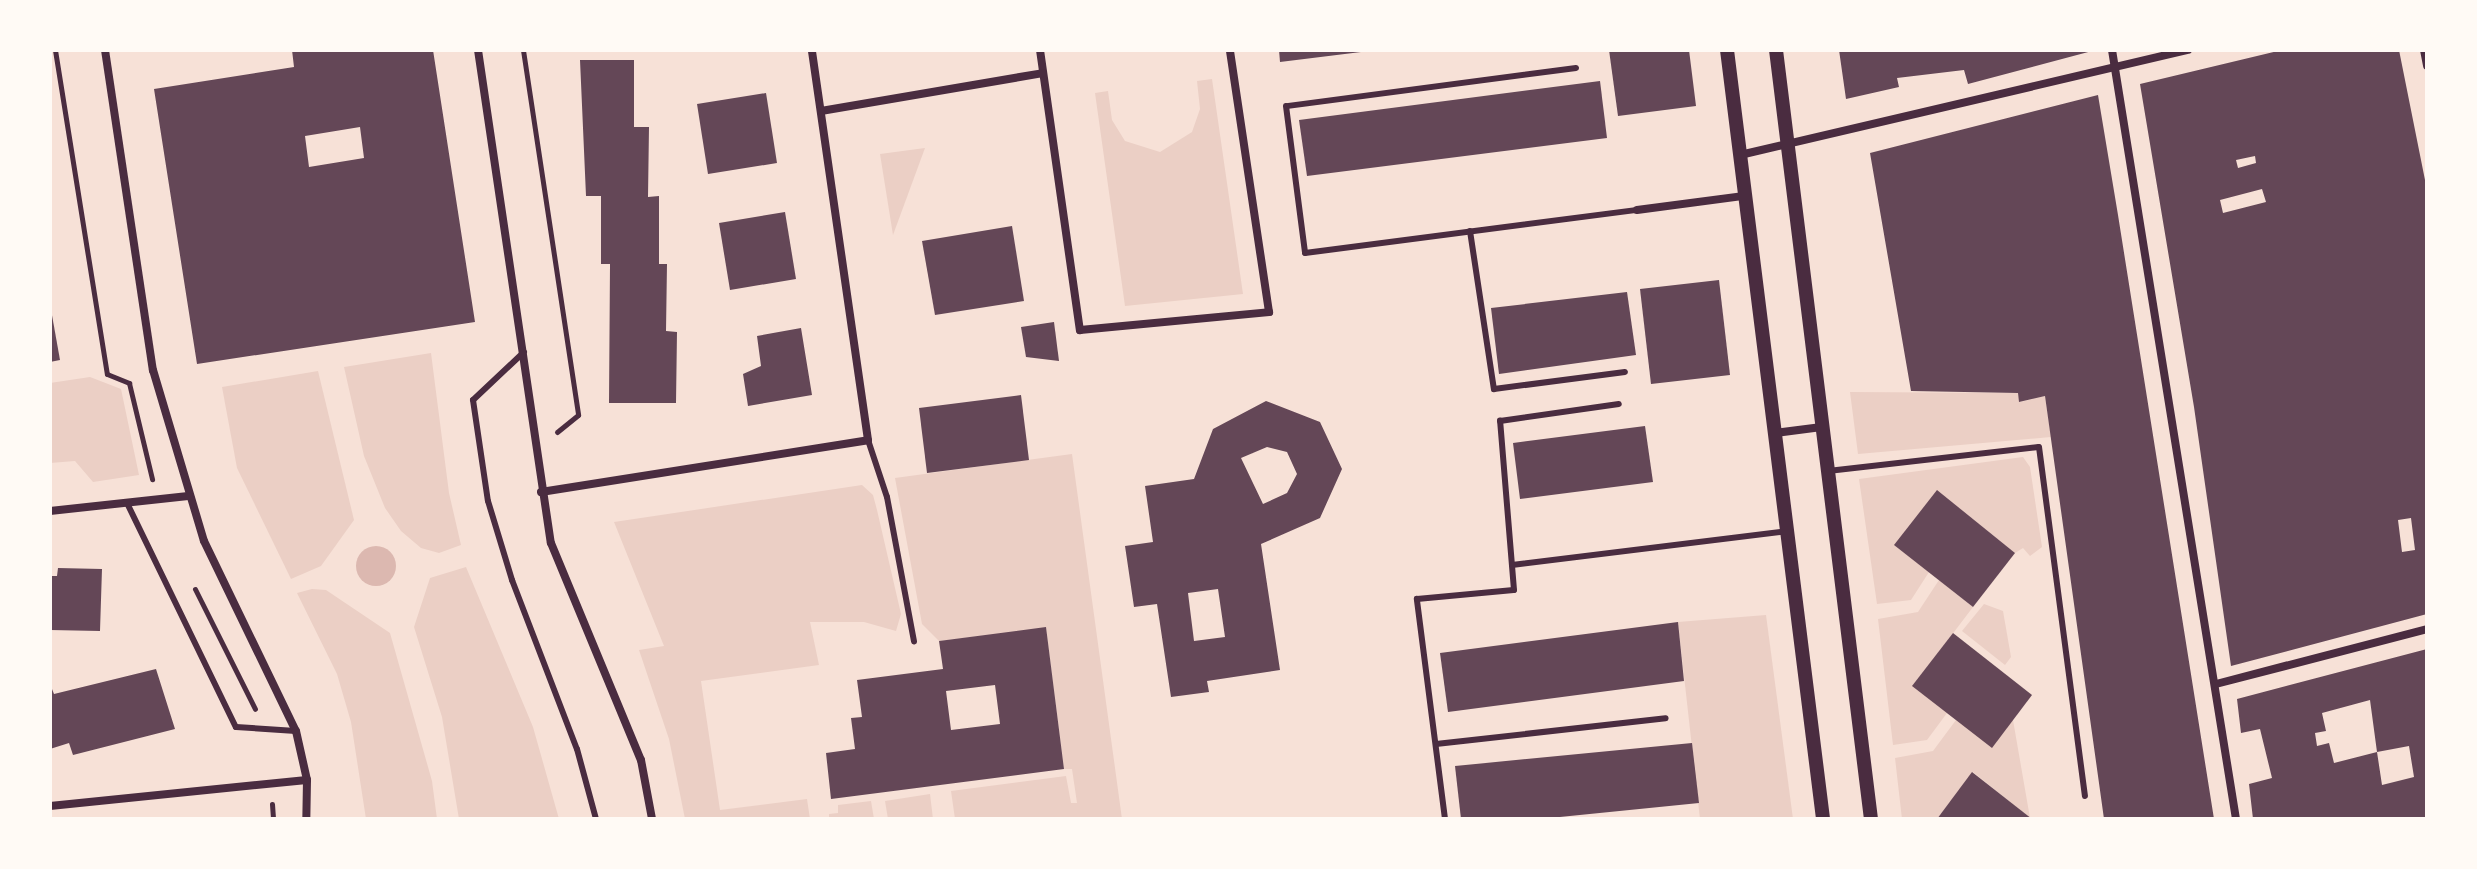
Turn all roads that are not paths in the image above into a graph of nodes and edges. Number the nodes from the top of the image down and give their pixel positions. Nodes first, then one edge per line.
1 (105, 50) edge
2 (478, 50) edge
3 (812, 50) edge
4 (1040, 50) edge
5 (1230, 50) edge
6 (1727, 50) edge
7 (1776, 50) edge
8 (2112, 50) edge
9 (2188, 50) edge
10 (2424, 50) edge
11 (2427, 66) edge
12 (1576, 68) dead end
13 (2115, 68) junction
14 (1043, 73) junction
15 (821, 111) junction
16 (1788, 145) junction
17 (1740, 155) junction
18 (1744, 196) junction
19 (1637, 210) joint
20 (1470, 231) junction
21 (524, 352) junction
22 (1625, 372) dead end
23 (1619, 404) dead end
24 (1822, 427) junction
25 (1775, 433) junction
26 (868, 440) junction
27 (1828, 471) junction
28 (541, 492) junction
29 (188, 496) junction
30 (127, 503) junction
31 (50, 511) edge
32 (1787, 531) junction
33 (1512, 565) junction
34 (2427, 629) edge
35 (914, 641) dead end
36 (2216, 684) junction
37 (1666, 718) dead end
38 (296, 731) junction
39 (1436, 744) junction
40 (307, 780) junction
41 (2085, 796) dead end
42 (50, 806) edge
43 (306, 819) edge
44 (596, 819) edge
45 (652, 819) edge
46 (1445, 819) edge
47 (1823, 819) edge
48 (1871, 819) edge
49 (2236, 819) edge

1 - 29 street
2 - 21 street
3 - 15 street
4 - 14 street
5 - 14 street
6 - 17 street
7 - 16 street
8 - 13 street
9 - 13 street
10 - 11 street
12 - 20 lane
13 - 16 street
13 - 36 street
14 - 15 street
15 - 26 street
16 - 17 street
16 - 24 street
17 - 18 street
18 - 19 street
18 - 25 street
19 - 20 lane
20 - 22 lane
21 - 28 street
21 - 44 lane
23 - 33 lane
24 - 25 street
24 - 27 street
25 - 32 street
26 - 28 street
26 - 35 lane
27 - 41 lane
27 - 48 street
28 - 45 street
29 - 30 street
29 - 38 street
30 - 31 street
30 - 38 lane
32 - 33 lane
32 - 47 street
33 - 39 lane
34 - 36 street
36 - 49 street
37 - 39 lane
38 - 40 street
39 - 46 lane
40 - 42 street
40 - 43 street

